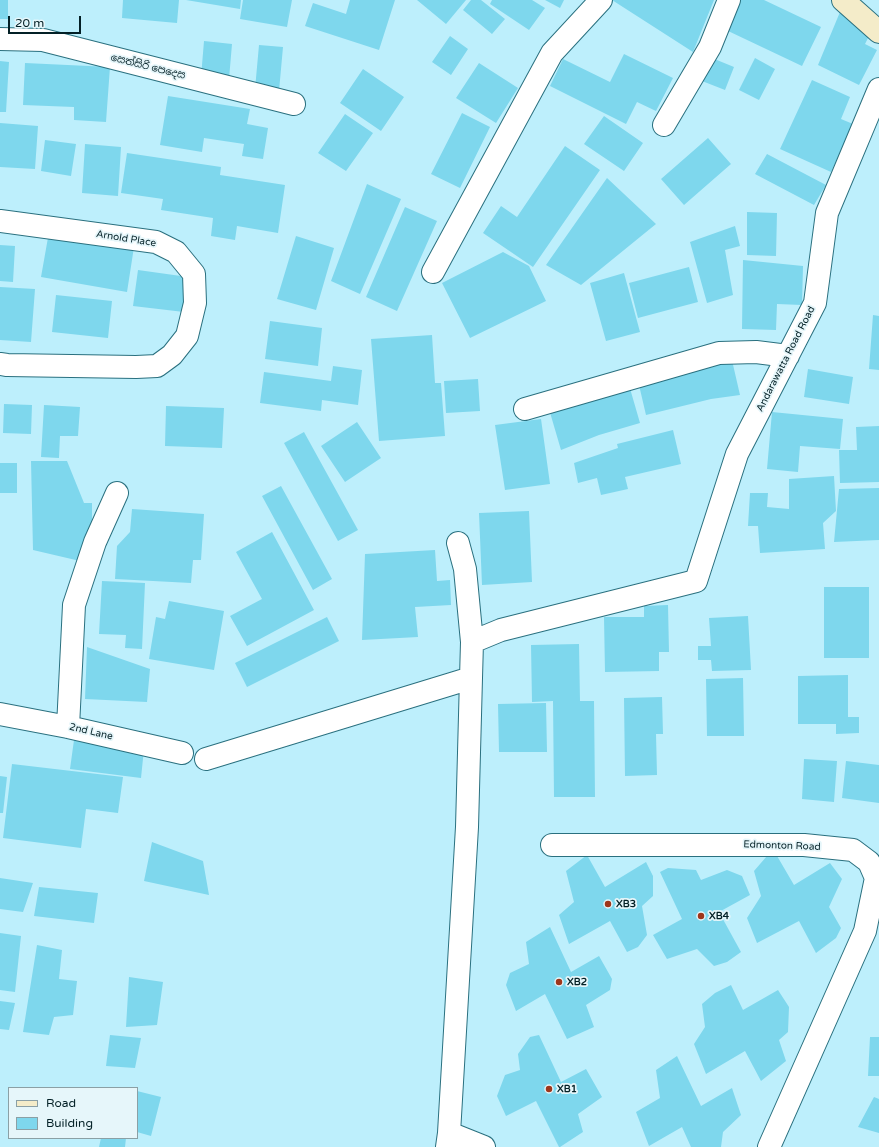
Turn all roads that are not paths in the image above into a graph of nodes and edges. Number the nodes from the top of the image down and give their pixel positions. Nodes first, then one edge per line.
1 (601, 0) edge
2 (729, 0) edge
3 (843, 0) edge
4 (879, 32) edge
5 (0, 39) edge
6 (879, 90) edge
7 (294, 104) dead end
8 (664, 125) dead end
9 (0, 221) edge
10 (433, 272) dead end
11 (788, 356) junction
12 (0, 364) edge
13 (525, 410) dead end
14 (116, 493) dead end
15 (458, 543) dead end
16 (472, 642) junction
17 (471, 678) junction
18 (0, 714) edge
19 (68, 727) junction
20 (182, 753) dead end
21 (206, 759) dead end
22 (552, 845) dead end
23 (448, 1140) edge
24 (484, 1147) edge
25 (770, 1147) edge

1 - 10 street
2 - 8 street
3 - 4 main road
5 - 7 street, සෙත්සිරි පෙදෙස
6 - 11 street, Andarawatta Road Road
9 - 12 street, Arnold Place
11 - 13 street
11 - 16 street, Andarawatta Road Road
14 - 19 street
15 - 16 street
16 - 17 street
17 - 21 street
17 - 23 street
18 - 19 street, 2nd Lane
19 - 20 street, 2nd Lane
22 - 25 street, Edmonton Road
23 - 24 street

